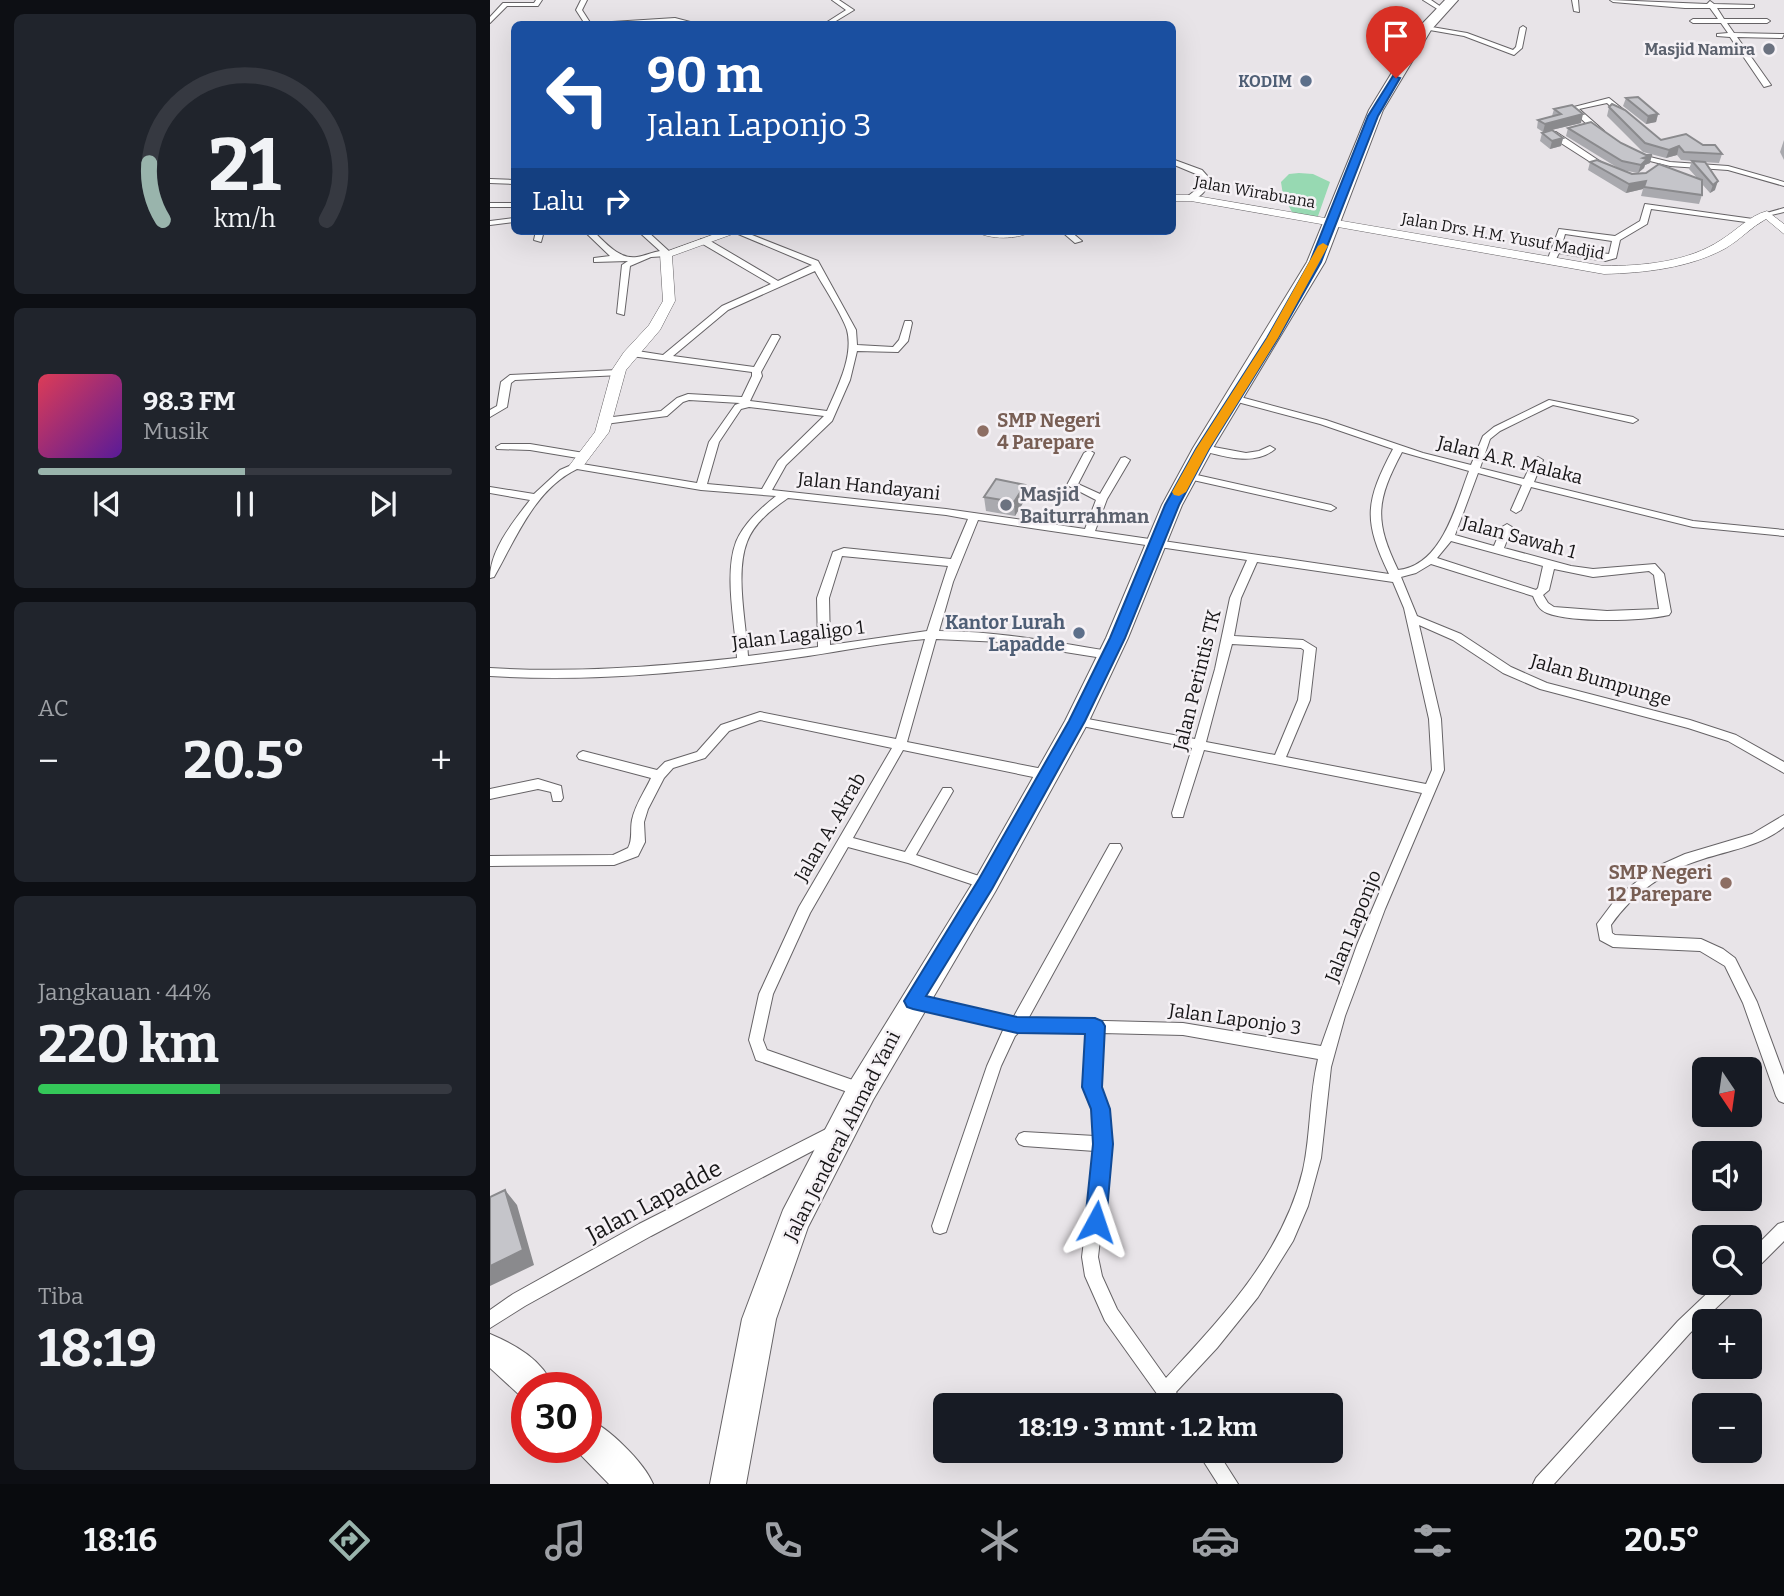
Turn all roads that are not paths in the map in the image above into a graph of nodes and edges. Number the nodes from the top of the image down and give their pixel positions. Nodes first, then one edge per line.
1 (540, 0) edge
2 (584, 0) edge
3 (835, 0) edge
4 (1575, 0) edge
5 (1608, 0) edge
6 (1614, 0) edge
7 (1642, 1) edge
8 (1710, 3) edge
9 (1752, 6) dead end
10 (1436, 9) edge
11 (1577, 11) dead end
12 (1611, 13) dead end
13 (1644, 13) dead end
14 (490, 21) edge
15 (586, 21) edge
16 (659, 21) edge
17 (680, 21) edge
18 (832, 21) edge
19 (1693, 21) dead end
20 (1723, 21) junction
21 (1767, 21) dead end
22 (1523, 28) dead end
23 (1719, 35) dead end
24 (1733, 35) junction
25 (1782, 36) dead end
26 (1767, 85) dead end
27 (1591, 125) junction
28 (1639, 126) edge
29 (1579, 128) edge
30 (1566, 131) edge
31 (1549, 135) joint
32 (1612, 142) edge
33 (1654, 148) edge
34 (1661, 161) junction
35 (1176, 162) edge
36 (1652, 169) edge
37 (1616, 174) edge
38 (490, 181) edge
39 (511, 182) edge
40 (1784, 184) edge
41 (1176, 198) edge
42 (1191, 198) junction
43 (490, 205) edge
44 (511, 205) edge
45 (1784, 210) edge
46 (1767, 215) junction
47 (511, 220) edge
48 (1753, 221) junction
49 (490, 223) edge
50 (1331, 223) junction
51 (1784, 230) edge
52 (593, 235) edge
53 (647, 235) edge
54 (723, 235) edge
55 (744, 235) edge
56 (1070, 235) edge
57 (1616, 239) junction
58 (704, 241) junction
59 (1078, 241) dead end
60 (667, 253) junction
61 (1553, 256) junction
62 (620, 258) junction
63 (597, 260) dead end
64 (636, 260) junction
65 (818, 266) junction
66 (778, 285) junction
67 (621, 313) dead end
68 (908, 323) dead end
69 (775, 337) dead end
70 (853, 348) junction
71 (631, 353) junction
72 (665, 358) junction
73 (757, 371) junction
74 (618, 373) junction
75 (1233, 398) junction
76 (746, 403) junction
77 (490, 414) edge
78 (830, 414) junction
79 (1633, 420) dead end
80 (604, 421) junction
81 (501, 447) dead end
82 (1203, 447) junction
83 (1399, 448) junction
84 (1270, 449) dead end
85 (1089, 453) dead end
86 (1125, 460) dead end
87 (1538, 460) dead end
88 (580, 461) junction
89 (1475, 470) junction
90 (1188, 476) junction
91 (1528, 482) junction
92 (701, 487) junction
93 (490, 490) edge
94 (765, 492) junction
95 (786, 494) junction
96 (538, 498) junction
97 (1102, 499) junction
98 (1331, 509) dead end
99 (1516, 510) dead end
100 (974, 516) junction
101 (1507, 527) dead end
102 (1089, 532) junction
103 (1784, 533) edge
104 (1449, 537) junction
105 (1157, 545) junction
106 (1497, 551) junction
107 (1254, 557) junction
108 (1430, 561) junction
109 (953, 563) junction
110 (1549, 565) junction
111 (490, 574) edge
112 (1396, 576) junction
113 (1537, 594) junction
114 (1412, 618) junction
115 (932, 635) junction
116 (1227, 640) junction
117 (824, 650) junction
118 (1109, 655) junction
119 (743, 660) junction
120 (490, 672) edge
121 (1077, 721) junction
122 (900, 745) junction
123 (1199, 747) junction
124 (583, 756) dead end
125 (1279, 760) junction
126 (1784, 768) edge
127 (659, 775) junction
128 (1048, 775) junction
129 (1430, 790) junction
130 (947, 791) dead end
131 (490, 794) edge
132 (557, 798) dead end
133 (1178, 813) dead end
134 (1784, 820) edge
135 (846, 841) junction
136 (1115, 849) dead end
137 (908, 858) junction
138 (490, 861) edge
139 (986, 884) junction
140 (913, 1001) junction
141 (1017, 1025) junction
142 (1095, 1026) junction
143 (1327, 1054) junction
144 (862, 1090) junction
145 (1784, 1096) edge
146 (843, 1127) junction
147 (1024, 1139) dead end
148 (1103, 1144) junction
149 (940, 1226) dead end
150 (1784, 1230) edge
151 (1762, 1251) edge
152 (1717, 1295) edge
153 (490, 1320) edge
154 (490, 1351) edge
155 (520, 1372) edge
156 (1167, 1393) edge
157 (1174, 1393) edge
158 (602, 1452) edge
159 (1214, 1463) edge
160 (635, 1484) edge
161 (728, 1484) edge
162 (1229, 1484) edge
163 (1542, 1484) edge

1 - 14 street
2 - 15 street
3 - 18 street
4 - 11 street
5 - 12 street
6 - 7 street
7 - 8 street
7 - 13 street
8 - 9 street
8 - 20 street
10 - 22 street
10 - 50 highway, Jalan Jenderal Ahmad Yani
16 - 17 street
19 - 20 street
20 - 21 street
20 - 24 street
23 - 24 street
24 - 25 street
24 - 26 street
27 - 28 street
27 - 29 street
27 - 32 street
30 - 31 street
31 - 37 street
33 - 34 street
34 - 36 street
34 - 40 street
35 - 42 street
38 - 39 street
41 - 42 street, Jalan Wirabuana
42 - 50 street, Jalan Wirabuana
43 - 44 street
45 - 46 street, Jalan Drs. H.M. Yusuf Madjid
46 - 48 street, Jalan Drs. H.M. Yusuf Madjid
46 - 51 street
47 - 49 street
48 - 57 street
48 - 61 street, Jalan Drs. H.M. Yusuf Madjid
50 - 61 street, Jalan Drs. H.M. Yusuf Madjid
50 - 75 highway, Jalan Jenderal Ahmad Yani
52 - 62 street
53 - 60 street
54 - 58 street
55 - 65 street
56 - 59 street
57 - 61 street
57 - 61 street
58 - 60 street
58 - 66 street
60 - 64 street
60 - 71 street
62 - 63 street
62 - 64 street
64 - 67 street
65 - 66 street
65 - 70 street
66 - 72 street
68 - 70 street
69 - 73 street
70 - 78 street
71 - 72 street
71 - 74 street
72 - 73 street
73 - 76 street
74 - 77 street
74 - 80 street
75 - 82 highway, Jalan Jenderal Ahmad Yani
75 - 83 street, Jalan A.R. Malaka
76 - 78 street
76 - 80 street
76 - 92 street
78 - 94 street
79 - 89 street, Jalan Sawah 1
80 - 88 street
81 - 88 street, Jalan Handayani
82 - 84 street
82 - 90 highway, Jalan Jenderal Ahmad Yani
83 - 89 street, Jalan A.R. Malaka
83 - 112 street, Jalan Laponjo
85 - 97 street
86 - 97 street
87 - 91 street
88 - 92 street, Jalan Handayani
88 - 96 street
89 - 91 street, Jalan A.R. Malaka
89 - 104 street, Jalan Sawah 1
90 - 98 street
90 - 105 highway, Jalan Jenderal Ahmad Yani
91 - 99 street
91 - 103 street, Jalan A.R. Malaka
92 - 94 street, Jalan Handayani
93 - 96 street
94 - 95 street, Jalan Handayani
95 - 100 street, Jalan Handayani
95 - 119 street
96 - 111 street
97 - 102 street
100 - 102 street, Jalan Handayani
100 - 109 street, Jalan A. Akrab
101 - 106 street
102 - 105 street, Jalan Handayani
104 - 106 street, Jalan Sawah 1
104 - 108 street
105 - 107 street, Jalan Handayani
105 - 118 highway, Jalan Jenderal Ahmad Yani
106 - 110 street, Jalan Sawah 1
107 - 112 street, Jalan Handayani
107 - 116 street, Jalan Perintis TK
108 - 112 street
108 - 113 street
109 - 115 street, Jalan A. Akrab
109 - 117 street
110 - 113 street
110 - 113 street, Jalan Sawah 1
112 - 114 street, Jalan Laponjo
114 - 126 street, Jalan Bumpunge
114 - 129 street, Jalan Laponjo
115 - 117 street, Jalan Lagaligo 1
115 - 118 street, Jalan Lagaligo 1
115 - 122 street, Jalan A. Akrab
116 - 123 street, Jalan Perintis TK
116 - 125 street
117 - 119 street, Jalan Lagaligo 1
118 - 121 highway, Jalan Jenderal Ahmad Yani
119 - 120 street, Jalan Lagaligo 1
121 - 123 street
121 - 128 highway, Jalan Jenderal Ahmad Yani
122 - 127 street
122 - 128 street
122 - 135 street, Jalan A. Akrab
123 - 125 street
123 - 133 street, Jalan Perintis TK
124 - 127 street
125 - 129 street
127 - 138 street
128 - 139 highway, Jalan Jenderal Ahmad Yani
129 - 143 street, Jalan Laponjo
130 - 137 street
131 - 132 street
134 - 145 street
135 - 137 street
135 - 144 street, Jalan A. Akrab
136 - 141 street
137 - 139 street
139 - 140 highway, Jalan Jenderal Ahmad Yani
140 - 141 street, Jalan Laponjo 3
140 - 144 highway, Jalan Jenderal Ahmad Yani
141 - 142 street, Jalan Laponjo 3
141 - 149 street
142 - 143 street, Jalan Laponjo 3
142 - 148 street
143 - 157 street, Jalan Laponjo
144 - 146 highway, Jalan Jenderal Ahmad Yani
146 - 153 street, Jalan Lapadde
146 - 161 highway, Jalan Jenderal Ahmad Yani
147 - 148 street
148 - 156 street
150 - 151 street
152 - 163 street
154 - 155 highway
158 - 160 highway
159 - 162 street

